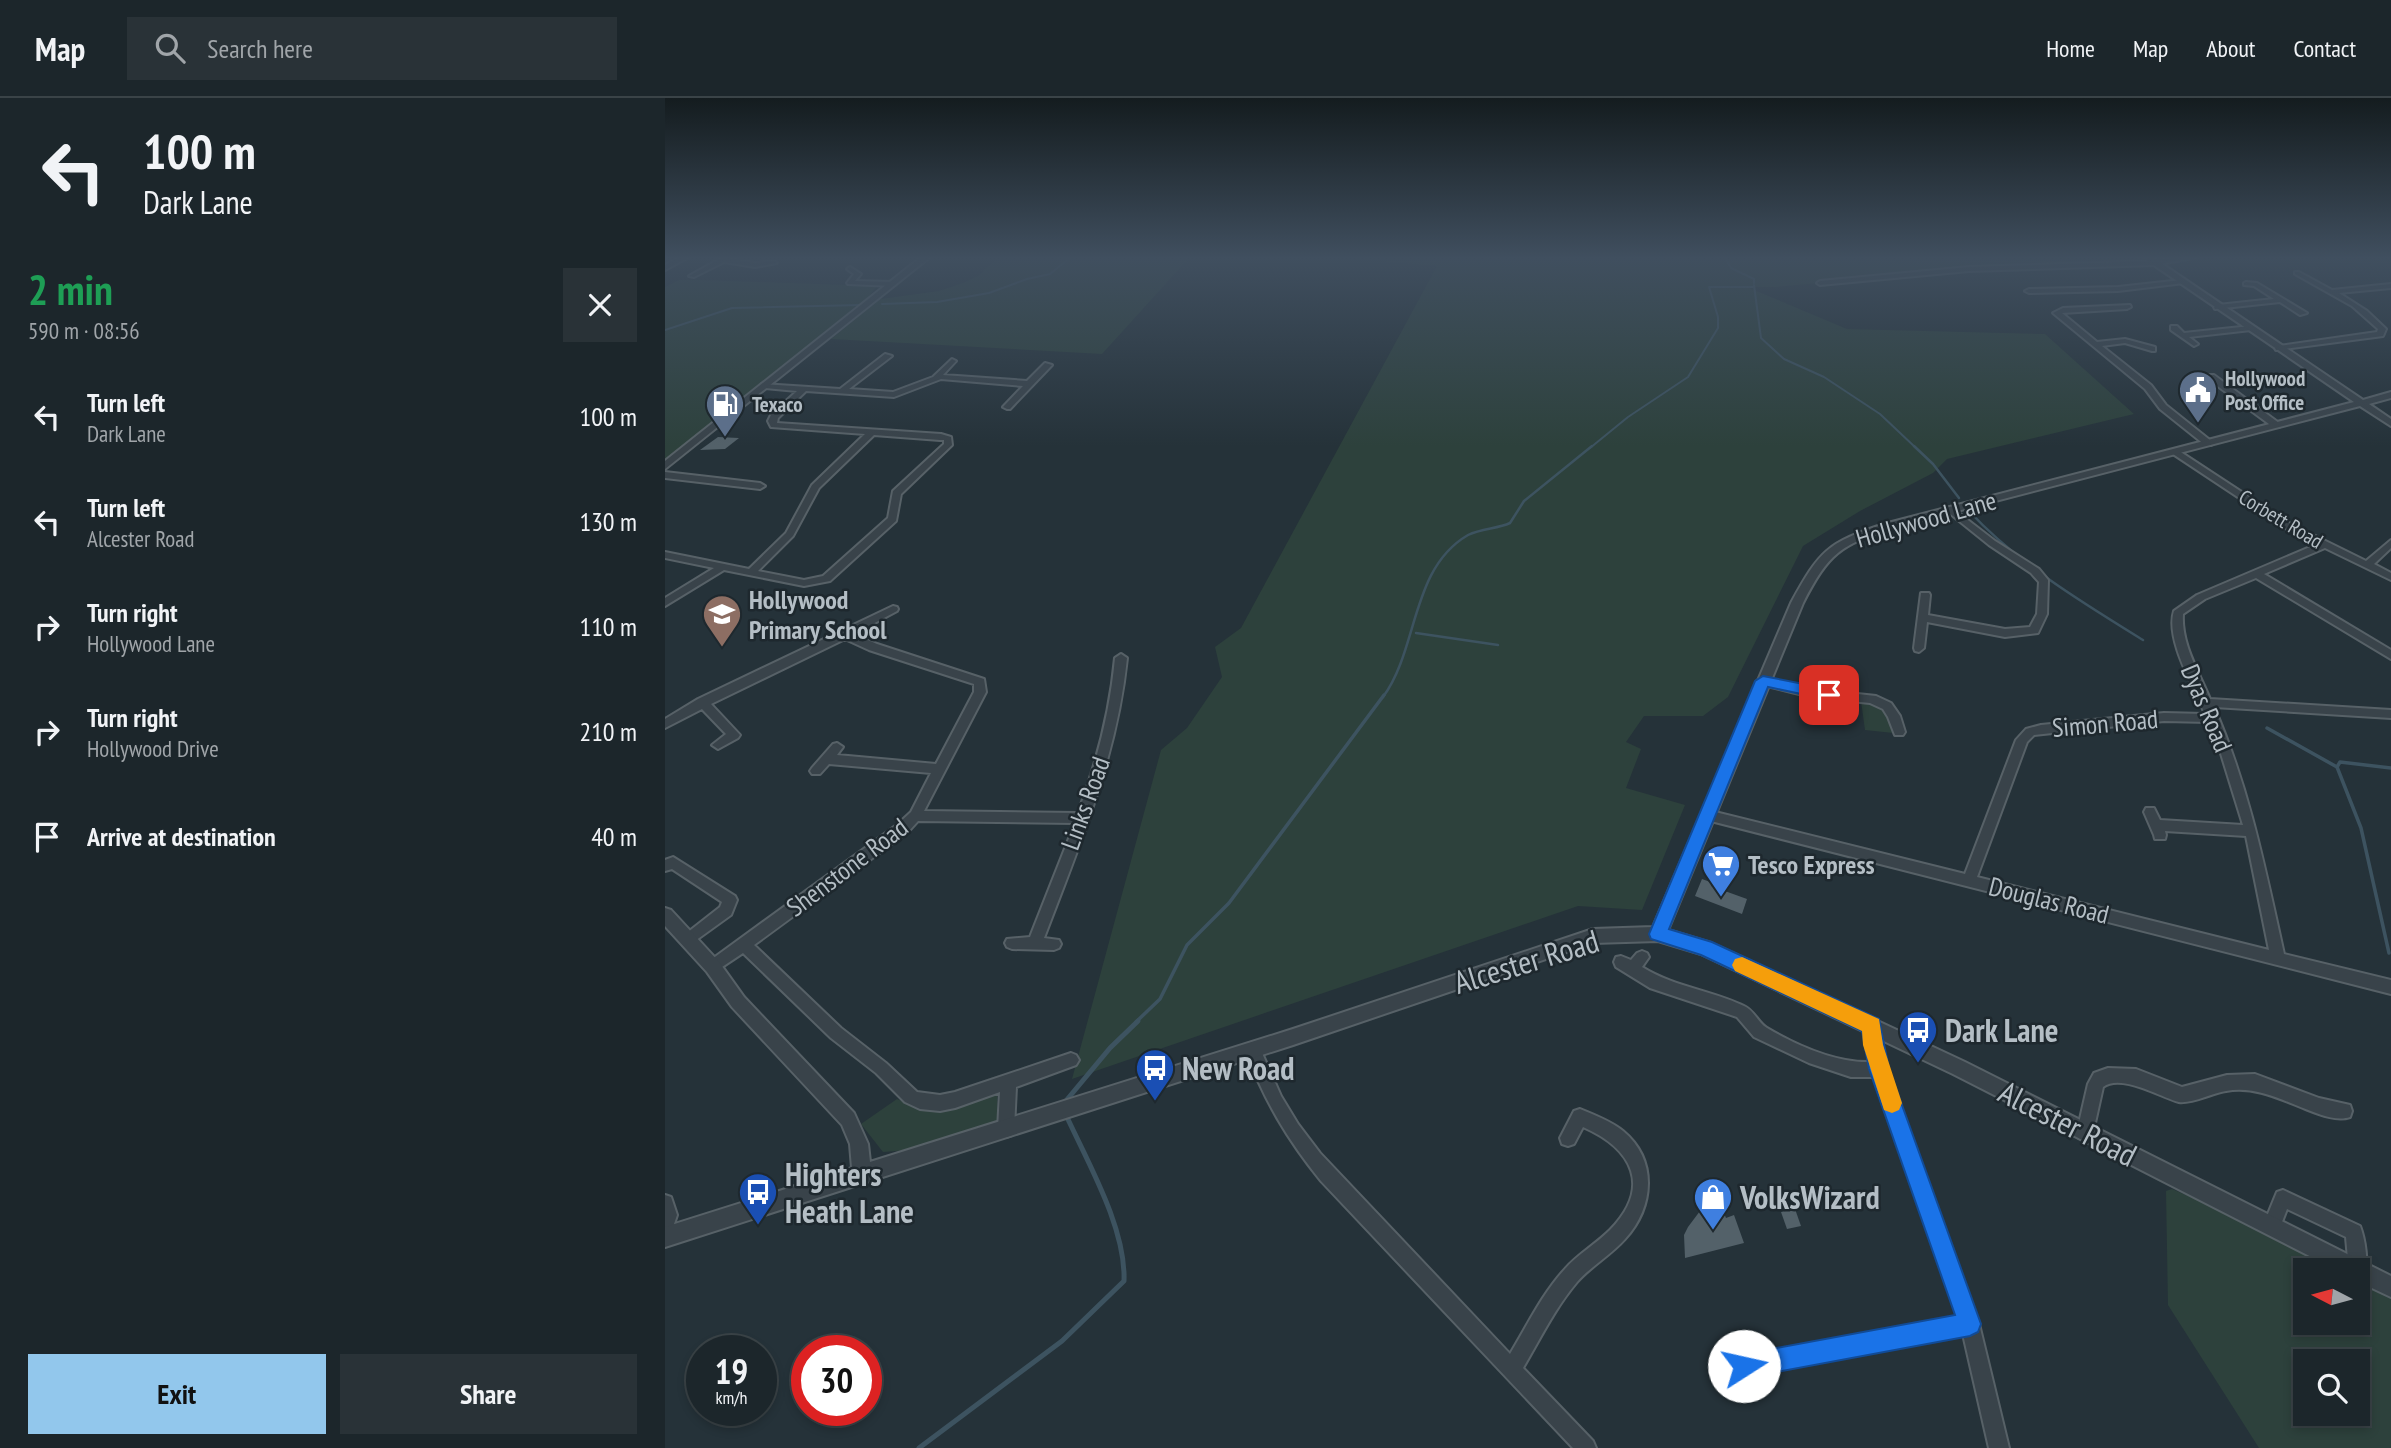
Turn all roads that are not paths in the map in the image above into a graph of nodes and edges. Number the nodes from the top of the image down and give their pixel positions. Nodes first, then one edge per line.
1 (849, 320) edge
2 (2066, 320) edge
3 (2238, 320) edge
4 (2378, 320) edge
5 (2173, 328) dead end
6 (2251, 328) junction
7 (2183, 335) junction
8 (2097, 344) junction
9 (2194, 344) dead end
10 (2279, 348) junction
11 (2152, 349) dead end
12 (877, 356) dead end
13 (888, 356) junction
14 (899, 357) dead end
15 (952, 361) dead end
16 (1048, 365) dead end
17 (936, 378) junction
18 (2216, 382) dead end
19 (1030, 384) junction
20 (765, 386) junction
21 (804, 389) junction
22 (841, 391) junction
23 (2391, 395) edge
24 (2358, 402) junction
25 (1007, 407) dead end
26 (2391, 423) edge
27 (2276, 425) junction
28 (871, 433) junction
29 (2208, 443) junction
30 (2176, 452) junction
31 (665, 466) edge
32 (665, 475) edge
33 (762, 486) dead end
34 (1951, 510) junction
35 (2391, 543) edge
36 (2324, 545) junction
37 (665, 555) edge
38 (2367, 565) junction
39 (722, 567) junction
40 (751, 572) junction
41 (2257, 573) junction
42 (2391, 576) edge
43 (1924, 595) dead end
44 (665, 603) edge
45 (893, 609) dead end
46 (1923, 618) junction
47 (847, 635) junction
48 (1919, 648) dead end
49 (2391, 655) edge
50 (1121, 658) dead end
51 (1763, 681) junction
52 (1898, 698) dead end
53 (702, 702) junction
54 (2208, 703) junction
55 (1887, 706) junction
56 (2391, 714) edge
57 (2214, 718) junction
58 (665, 724) edge
59 (1899, 732) dead end
60 (718, 745) dead end
61 (837, 747) dead end
62 (827, 760) junction
63 (938, 769) junction
64 (816, 771) dead end
65 (2150, 812) dead end
66 (1707, 815) junction
67 (915, 817) junction
68 (1081, 818) junction
69 (2251, 831) junction
70 (665, 866) edge
71 (1970, 879) junction
72 (665, 915) edge
73 (1658, 934) junction
74 (688, 940) junction
75 (1012, 943) dead end
76 (744, 944) junction
77 (1034, 944) junction
78 (1054, 944) dead end
79 (2278, 959) junction
80 (1632, 962) dead end
81 (712, 967) junction
82 (2391, 987) edge
83 (1872, 1026) junction
84 (1253, 1049) junction
85 (1071, 1060) dead end
86 (1879, 1069) junction
87 (1008, 1082) junction
88 (2344, 1111) dead end
89 (1006, 1129) junction
90 (2085, 1132) junction
91 (1568, 1138) dead end
92 (862, 1175) junction
93 (665, 1203) edge
94 (2272, 1226) junction
95 (665, 1227) edge
96 (665, 1237) edge
97 (2335, 1258) edge
98 (2357, 1258) edge
99 (2370, 1276) edge
100 (2391, 1287) edge
101 (1970, 1324) junction
102 (1739, 1345) dead end
103 (1744, 1366) junction
104 (1511, 1370) junction
105 (1749, 1389) dead end
106 (1586, 1448) edge
107 (1999, 1448) edge

1 - 20 street
2 - 8 street
3 - 6 street
4 - 10 street
5 - 7 street
6 - 7 street
6 - 10 street
7 - 9 street
8 - 11 street
8 - 29 street
10 - 24 street
12 - 13 street
13 - 14 street
13 - 22 street
15 - 17 street
16 - 19 street
17 - 19 street
17 - 22 street
18 - 27 street
19 - 25 street
20 - 21 street
20 - 31 street
21 - 22 street
21 - 28 street
23 - 24 street, Hollywood Lane
24 - 26 street
24 - 27 street, Hollywood Lane
27 - 29 street, Hollywood Lane
28 - 40 street
28 - 40 street
29 - 30 street, Hollywood Lane
30 - 34 street, Hollywood Lane
30 - 36 street, Corbett Road
32 - 33 street
34 - 46 street
34 - 51 street, Hollywood Lane
35 - 38 street
36 - 38 street, Corbett Road
36 - 41 street, Dyas Road
37 - 39 street
38 - 42 street, Corbett Road
39 - 40 street
39 - 44 street
41 - 49 street
41 - 54 street, Dyas Road
43 - 46 street
45 - 47 street
46 - 48 street
47 - 53 street
47 - 63 street, Shenstone Road
50 - 68 street, Links Road
51 - 55 street
51 - 66 street, Hollywood Lane
52 - 55 street
53 - 58 street
53 - 60 street
54 - 56 street
54 - 57 street, Dyas Road
55 - 59 street
57 - 69 street, Dyas Road
57 - 71 street, Simon Road
61 - 62 street
62 - 63 street
62 - 64 street
63 - 67 street, Shenstone Road
65 - 69 street
66 - 71 street, Douglas Road
66 - 73 street, Hollywood Lane
67 - 68 street
67 - 76 street, Shenstone Road
68 - 77 street, Links Road
69 - 79 street, Dyas Road
70 - 74 street
71 - 79 street, Douglas Road
72 - 74 street
73 - 83 street, Alcester Road
73 - 84 street, Alcester Road
74 - 81 street
75 - 77 street
76 - 81 street, Shenstone Road
76 - 87 street
77 - 78 street
79 - 82 street, Douglas Road
80 - 86 street
81 - 92 street
83 - 86 street
83 - 90 street, Alcester Road
84 - 89 street, Alcester Road
84 - 104 street
85 - 87 street
86 - 101 street
87 - 89 street
88 - 90 street
89 - 92 street, Alcester Road
90 - 94 street, Alcester Road
91 - 104 street
92 - 96 street, Alcester Road
93 - 95 street
94 - 97 street, Alcester Road
94 - 98 street
99 - 100 street, Alcester Road
101 - 103 street
101 - 107 street
102 - 103 street
103 - 105 street
104 - 106 street

